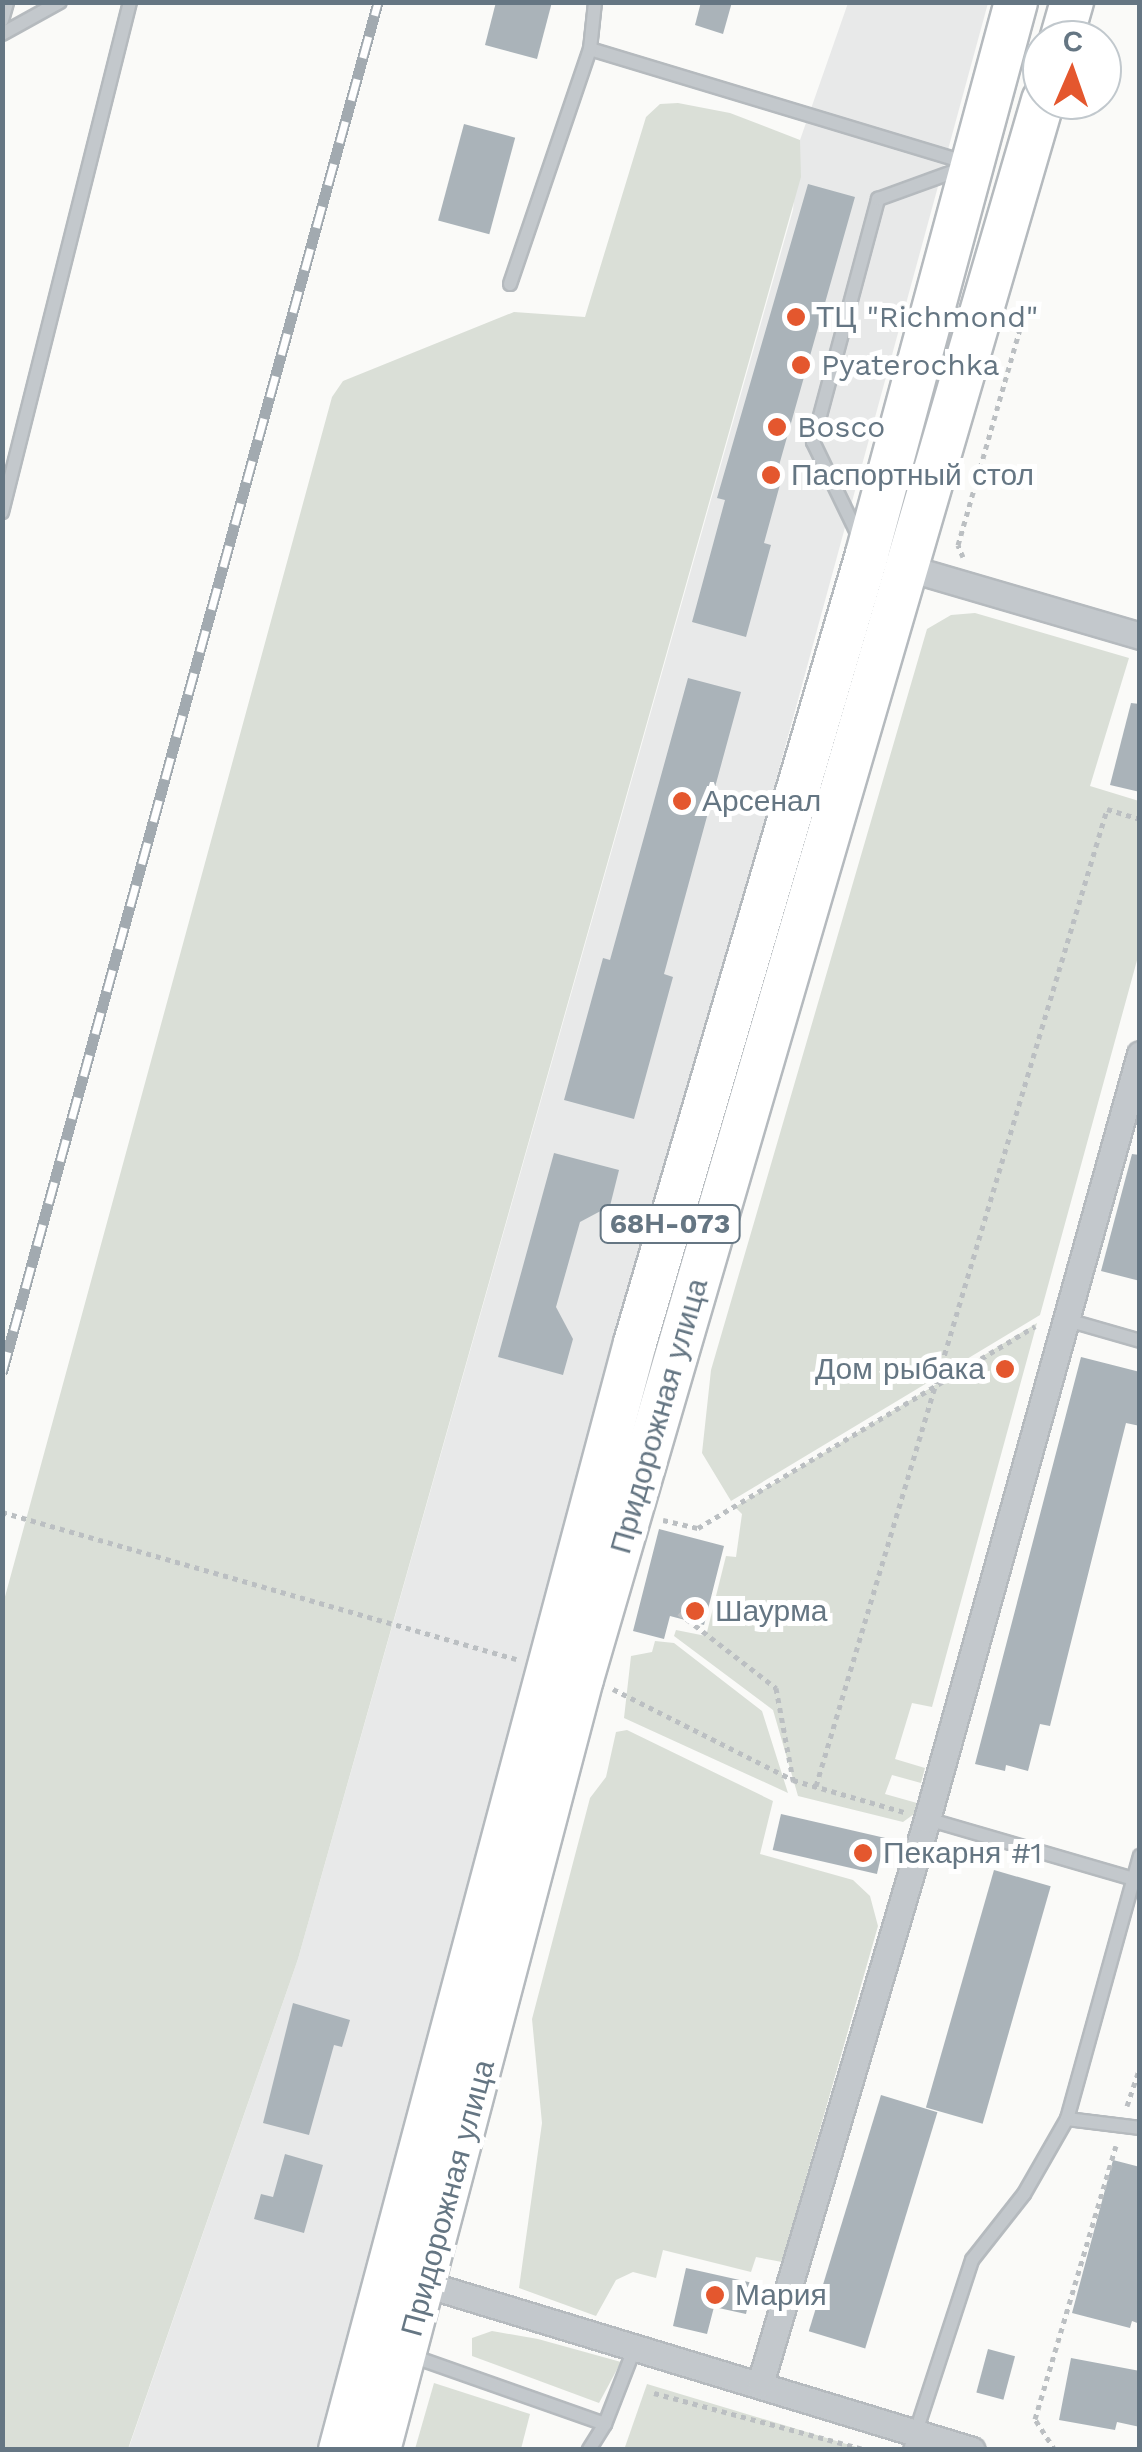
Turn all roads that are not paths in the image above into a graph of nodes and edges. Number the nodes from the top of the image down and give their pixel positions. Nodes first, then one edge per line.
1 (8, 2) edge
2 (60, 2) edge
3 (130, 2) edge
4 (594, 2) edge
5 (1016, 2) edge
6 (2, 20) edge
7 (2, 34) edge
8 (590, 49) junction
9 (1037, 120) edge
10 (972, 164) junction
11 (510, 284) dead end
12 (2, 512) edge
13 (867, 554) junction
14 (908, 568) junction
15 (1140, 636) edge
16 (1140, 1054) edge
17 (1067, 1320) junction
18 (1140, 1340) edge
19 (927, 1819) junction
20 (1140, 1856) edge
21 (1136, 1880) edge
22 (1067, 2119) junction
23 (1140, 2128) edge
24 (384, 2272) junction
25 (426, 2284) junction
26 (636, 2346) junction
27 (406, 2354) junction
28 (760, 2384) junction
29 (606, 2424) junction
30 (913, 2441) edge
31 (961, 2448) edge
32 (340, 2450) edge
33 (379, 2450) edge
34 (589, 2450) edge

1 - 6 lane
2 - 7 lane
3 - 12 lane
4 - 8 lane
5 - 10 main road, 68Н-073
8 - 10 lane
8 - 11 lane
9 - 14 main road, Придорожная улица / 68Н-073
10 - 13 main road, 68Н-073
10 - 13 lane
13 - 24 main road, 68Н-073
14 - 15 street
14 - 25 main road, Придорожная улица / 68Н-073
16 - 17 street
17 - 18 lane
17 - 19 street
19 - 21 lane
19 - 28 street
20 - 21 lane
21 - 22 lane
22 - 23 lane
22 - 30 lane
24 - 25 street
24 - 32 main road, 68Н-073
25 - 26 street
25 - 27 main road, Придорожная улица / 68Н-073
26 - 28 street
26 - 29 lane
27 - 29 lane
27 - 33 main road, Придорожная улица / 68Н-073
28 - 30 street
29 - 34 lane
30 - 31 street

